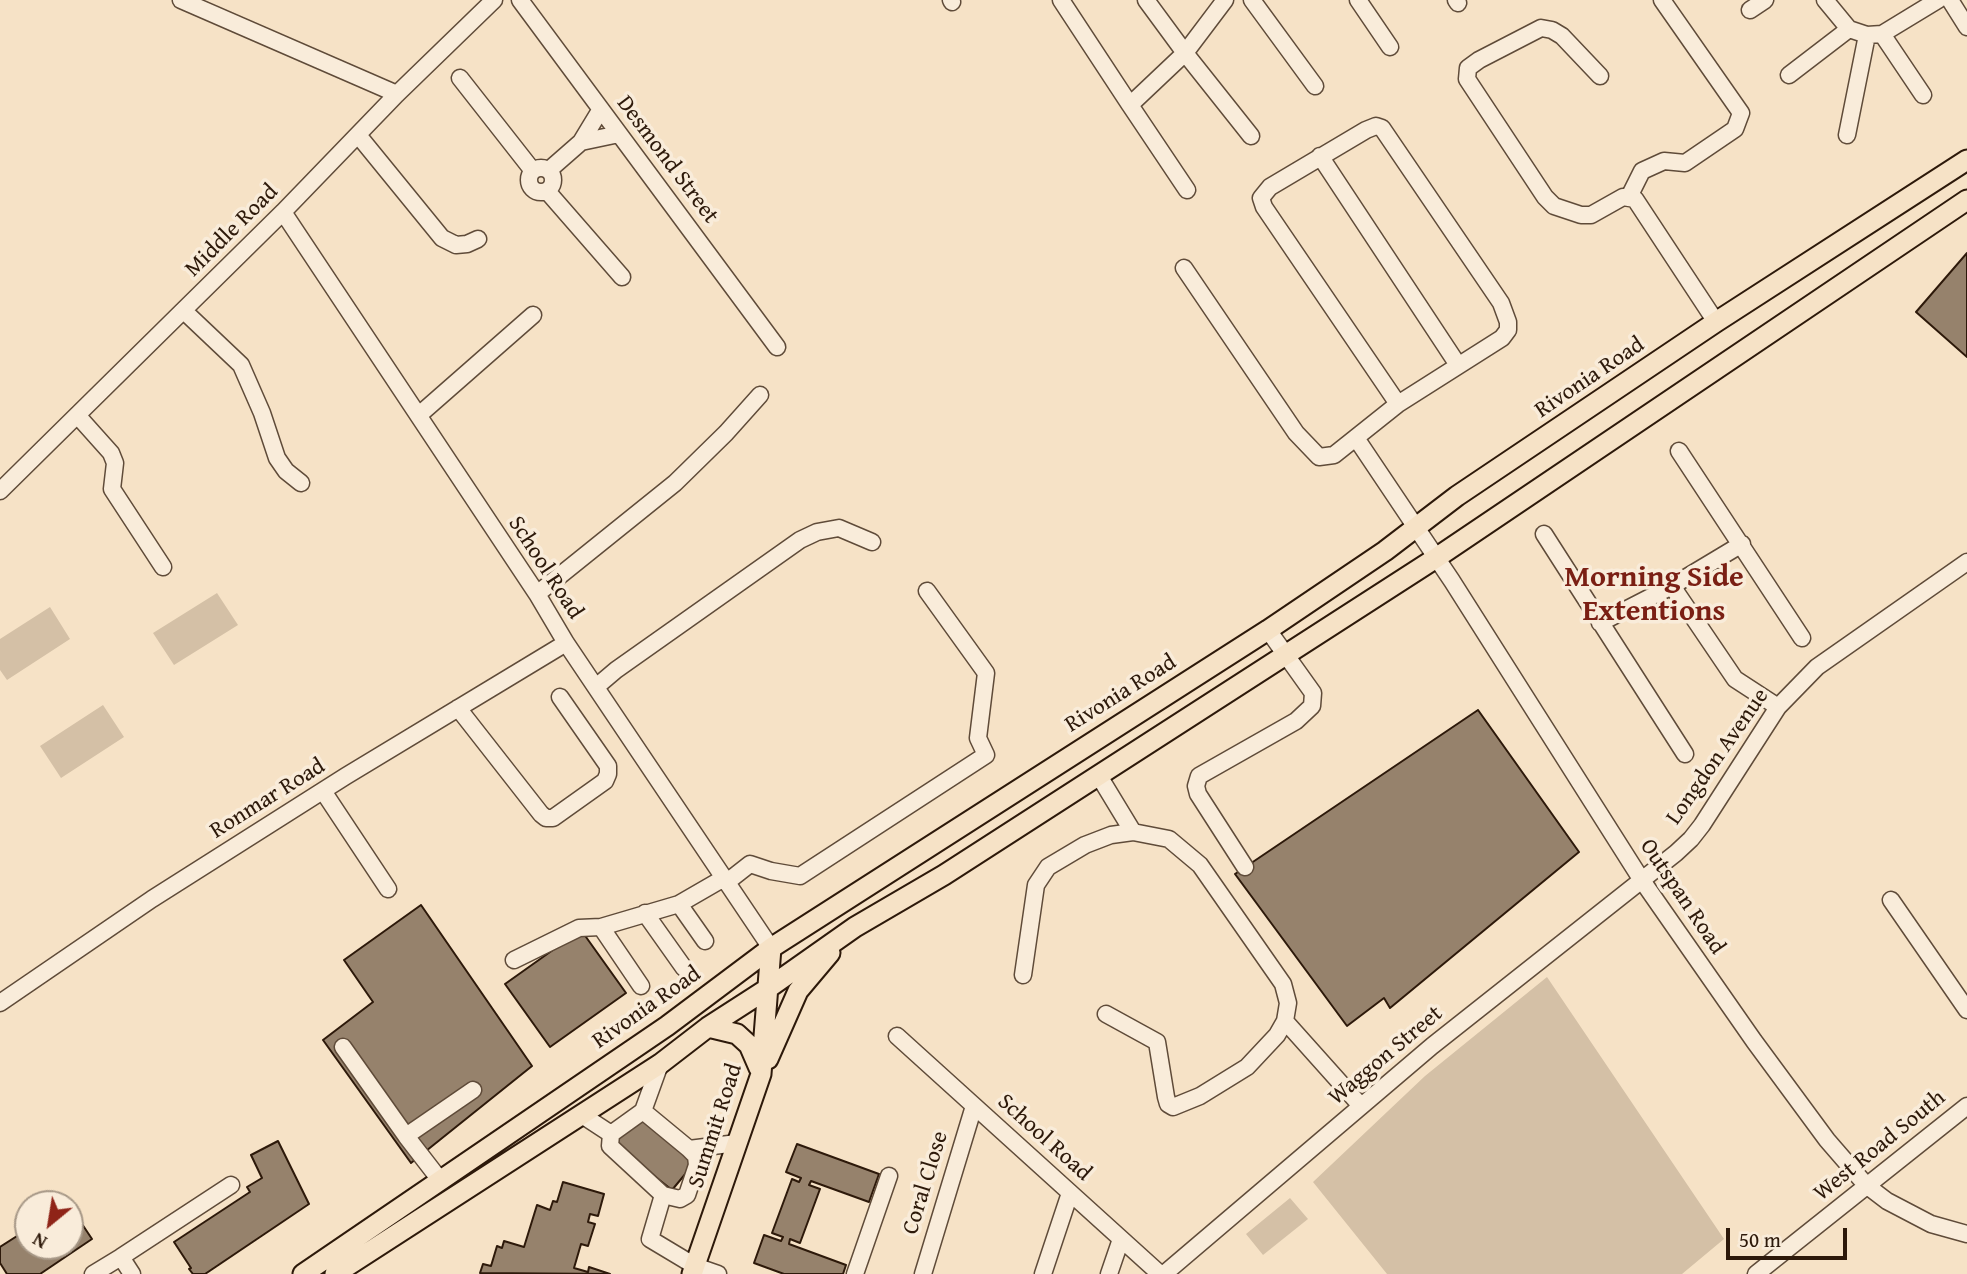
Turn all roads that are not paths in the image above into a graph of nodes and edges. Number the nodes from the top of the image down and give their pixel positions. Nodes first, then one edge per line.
1 (181, 0) edge
2 (494, 0) edge
3 (520, 0) edge
4 (1061, 0) edge
5 (1146, 0) edge
6 (1225, 0) edge
7 (1252, 0) edge
8 (1358, 0) edge
9 (1662, 0) edge
10 (1765, 0) edge
11 (1825, 0) edge
12 (1950, 0) edge
13 (1930, 2) edge
14 (1750, 10) dead end
15 (1967, 27) edge
16 (1849, 29) junction
17 (1875, 34) junction
18 (1390, 47) dead end
19 (1185, 53) junction
20 (1788, 75) dead end
21 (1600, 76) dead end
22 (460, 78) dead end
23 (1315, 86) dead end
24 (397, 94) junction
25 (1923, 94) dead end
26 (1130, 105) junction
27 (601, 109) junction
28 (619, 134) junction
29 (358, 135) junction
30 (1847, 135) dead end
31 (1251, 136) dead end
32 (582, 142) junction
33 (1321, 156) junction
34 (1967, 160) edge
35 (541, 170) junction
36 (1187, 190) dead end
37 (1629, 197) junction
38 (1967, 200) edge
39 (284, 212) junction
40 (478, 239) dead end
41 (1184, 268) dead end
42 (622, 277) dead end
43 (184, 311) junction
44 (533, 314) dead end
45 (1716, 322) junction
46 (777, 347) dead end
47 (1458, 365) junction
48 (760, 395) dead end
49 (1398, 404) junction
50 (77, 415) junction
51 (419, 415) junction
52 (1356, 438) junction
53 (1679, 451) dead end
54 (301, 483) dead end
55 (0, 491) edge
56 (1416, 529) junction
57 (1544, 534) dead end
58 (872, 542) dead end
59 (1742, 544) junction
60 (1436, 558) junction
61 (1967, 562) edge
62 (163, 567) dead end
63 (1672, 586) junction
64 (927, 591) dead end
65 (537, 594) junction
66 (1600, 623) junction
67 (1268, 630) junction
68 (1802, 638) dead end
69 (566, 643) junction
70 (1284, 655) junction
71 (596, 687) junction
72 (560, 697) dead end
73 (1778, 707) junction
74 (458, 708) junction
75 (1685, 754) dead end
76 (1099, 776) junction
77 (323, 791) junction
78 (1133, 832) junction
79 (1245, 867) dead end
80 (1641, 879) junction
81 (726, 880) junction
82 (388, 889) dead end
83 (1891, 900) dead end
84 (679, 904) junction
85 (645, 914) junction
86 (601, 927) junction
87 (855, 927) junction
88 (705, 941) dead end
89 (771, 948) junction
90 (514, 960) dead end
91 (684, 968) dead end
92 (1023, 975) dead end
93 (641, 986) dead end
94 (767, 989) junction
95 (0, 1003) edge
96 (1967, 1010) edge
97 (1106, 1014) dead end
98 (1285, 1021) junction
99 (708, 1027) junction
100 (897, 1036) dead end
101 (343, 1047) dead end
102 (660, 1064) junction
103 (761, 1075) junction
104 (473, 1090) dead end
105 (1967, 1105) edge
106 (974, 1106) junction
107 (1361, 1107) junction
108 (643, 1111) junction
109 (583, 1115) junction
110 (611, 1134) junction
111 (406, 1136) junction
112 (737, 1143) junction
113 (689, 1149) junction
114 (889, 1177) dead end
115 (440, 1180) junction
116 (477, 1182) junction
117 (231, 1185) dead end
118 (1866, 1185) junction
119 (1070, 1193) junction
120 (663, 1195) junction
121 (1967, 1234) edge
122 (1121, 1239) junction
123 (121, 1257) junction
124 (694, 1270) edge
125 (93, 1274) edge
126 (132, 1274) edge
127 (303, 1274) edge
128 (335, 1274) edge
129 (718, 1274) edge
130 (855, 1274) edge
131 (923, 1274) edge
132 (1043, 1274) edge
133 (1109, 1274) edge
134 (1162, 1274) edge
135 (1756, 1274) edge

1 - 24 street
2 - 24 street, Middle Road
3 - 27 street, Desmond Street
4 - 26 street
5 - 19 street
6 - 19 street
7 - 23 street
8 - 18 street
9 - 37 street
10 - 14 street
11 - 16 street
12 - 15 street
13 - 17 street
16 - 17 street
16 - 20 street
17 - 25 street
17 - 30 street
19 - 26 street
19 - 31 street
21 - 37 street
22 - 35 street
24 - 29 street, Middle Road
26 - 36 street
27 - 28 street, Desmond Street
27 - 32 street
28 - 32 street
28 - 46 street, Desmond Street
29 - 39 street, Middle Road
29 - 40 street
32 - 35 street
33 - 47 street
33 - 47 street
33 - 49 street
34 - 45 main road, Rivonia Road
35 - 42 street
37 - 45 street
38 - 60 main road
39 - 43 street, Middle Road
39 - 51 street, School Road
41 - 52 street
43 - 50 street, Middle Road
43 - 54 street
44 - 51 street
45 - 56 main road, Rivonia Road
47 - 49 street
48 - 65 street
49 - 52 street
50 - 55 street, Middle Road
50 - 62 street
51 - 65 street, School Road
52 - 56 street, Outspan Road
53 - 59 street
56 - 60 street, Outspan Road
56 - 67 main road, Rivonia Road
57 - 66 street
58 - 71 street
59 - 63 street
59 - 68 street
60 - 70 main road
60 - 80 street, Outspan Road
61 - 73 street, Longdon Avenue
63 - 66 street
63 - 73 street
64 - 81 street
65 - 69 street, School Road
66 - 75 street
67 - 70 street
67 - 89 main road, Rivonia Road
69 - 71 street, School Road
69 - 74 street, Ronmar Road
70 - 76 main road
70 - 79 street
71 - 81 street, School Road
72 - 74 street
73 - 80 street, Longdon Avenue
74 - 77 street, Ronmar Road
76 - 78 street
76 - 87 main road
77 - 82 street
77 - 95 street, Ronmar Road
78 - 92 street
78 - 98 street
80 - 107 street, Waggon Street
80 - 118 street, Outspan Road
81 - 84 street
81 - 89 street, School Road
83 - 96 street
84 - 85 street
84 - 88 street
85 - 86 street
85 - 91 street
86 - 90 street
86 - 93 street
87 - 94 main road
87 - 103 main road
89 - 94 main road, Summit Road
89 - 115 main road, Rivonia Road
94 - 99 main road
94 - 103 main road, Summit Road
97 - 98 street
98 - 107 street
99 - 102 main road
99 - 103 main road
100 - 106 street, School Road
101 - 111 street
102 - 108 street
102 - 109 main road
103 - 112 main road, Summit Road
104 - 111 street
105 - 118 street, West Road South
106 - 119 street, School Road
106 - 131 street, Coral Close
107 - 134 street, Waggon Street
108 - 110 street
108 - 113 street
109 - 110 street
109 - 116 main road
110 - 120 street
111 - 115 street
112 - 113 street
112 - 124 main road, Summit Road
113 - 120 street
114 - 130 street
115 - 116 main road
115 - 127 main road, Rivonia Road
116 - 128 main road
117 - 123 street
118 - 121 street, Outspan Road
118 - 135 street, West Road South
119 - 122 street, School Road
119 - 132 street
120 - 124 street
122 - 133 street
122 - 134 street, School Road
123 - 125 street
123 - 126 street
124 - 129 street

